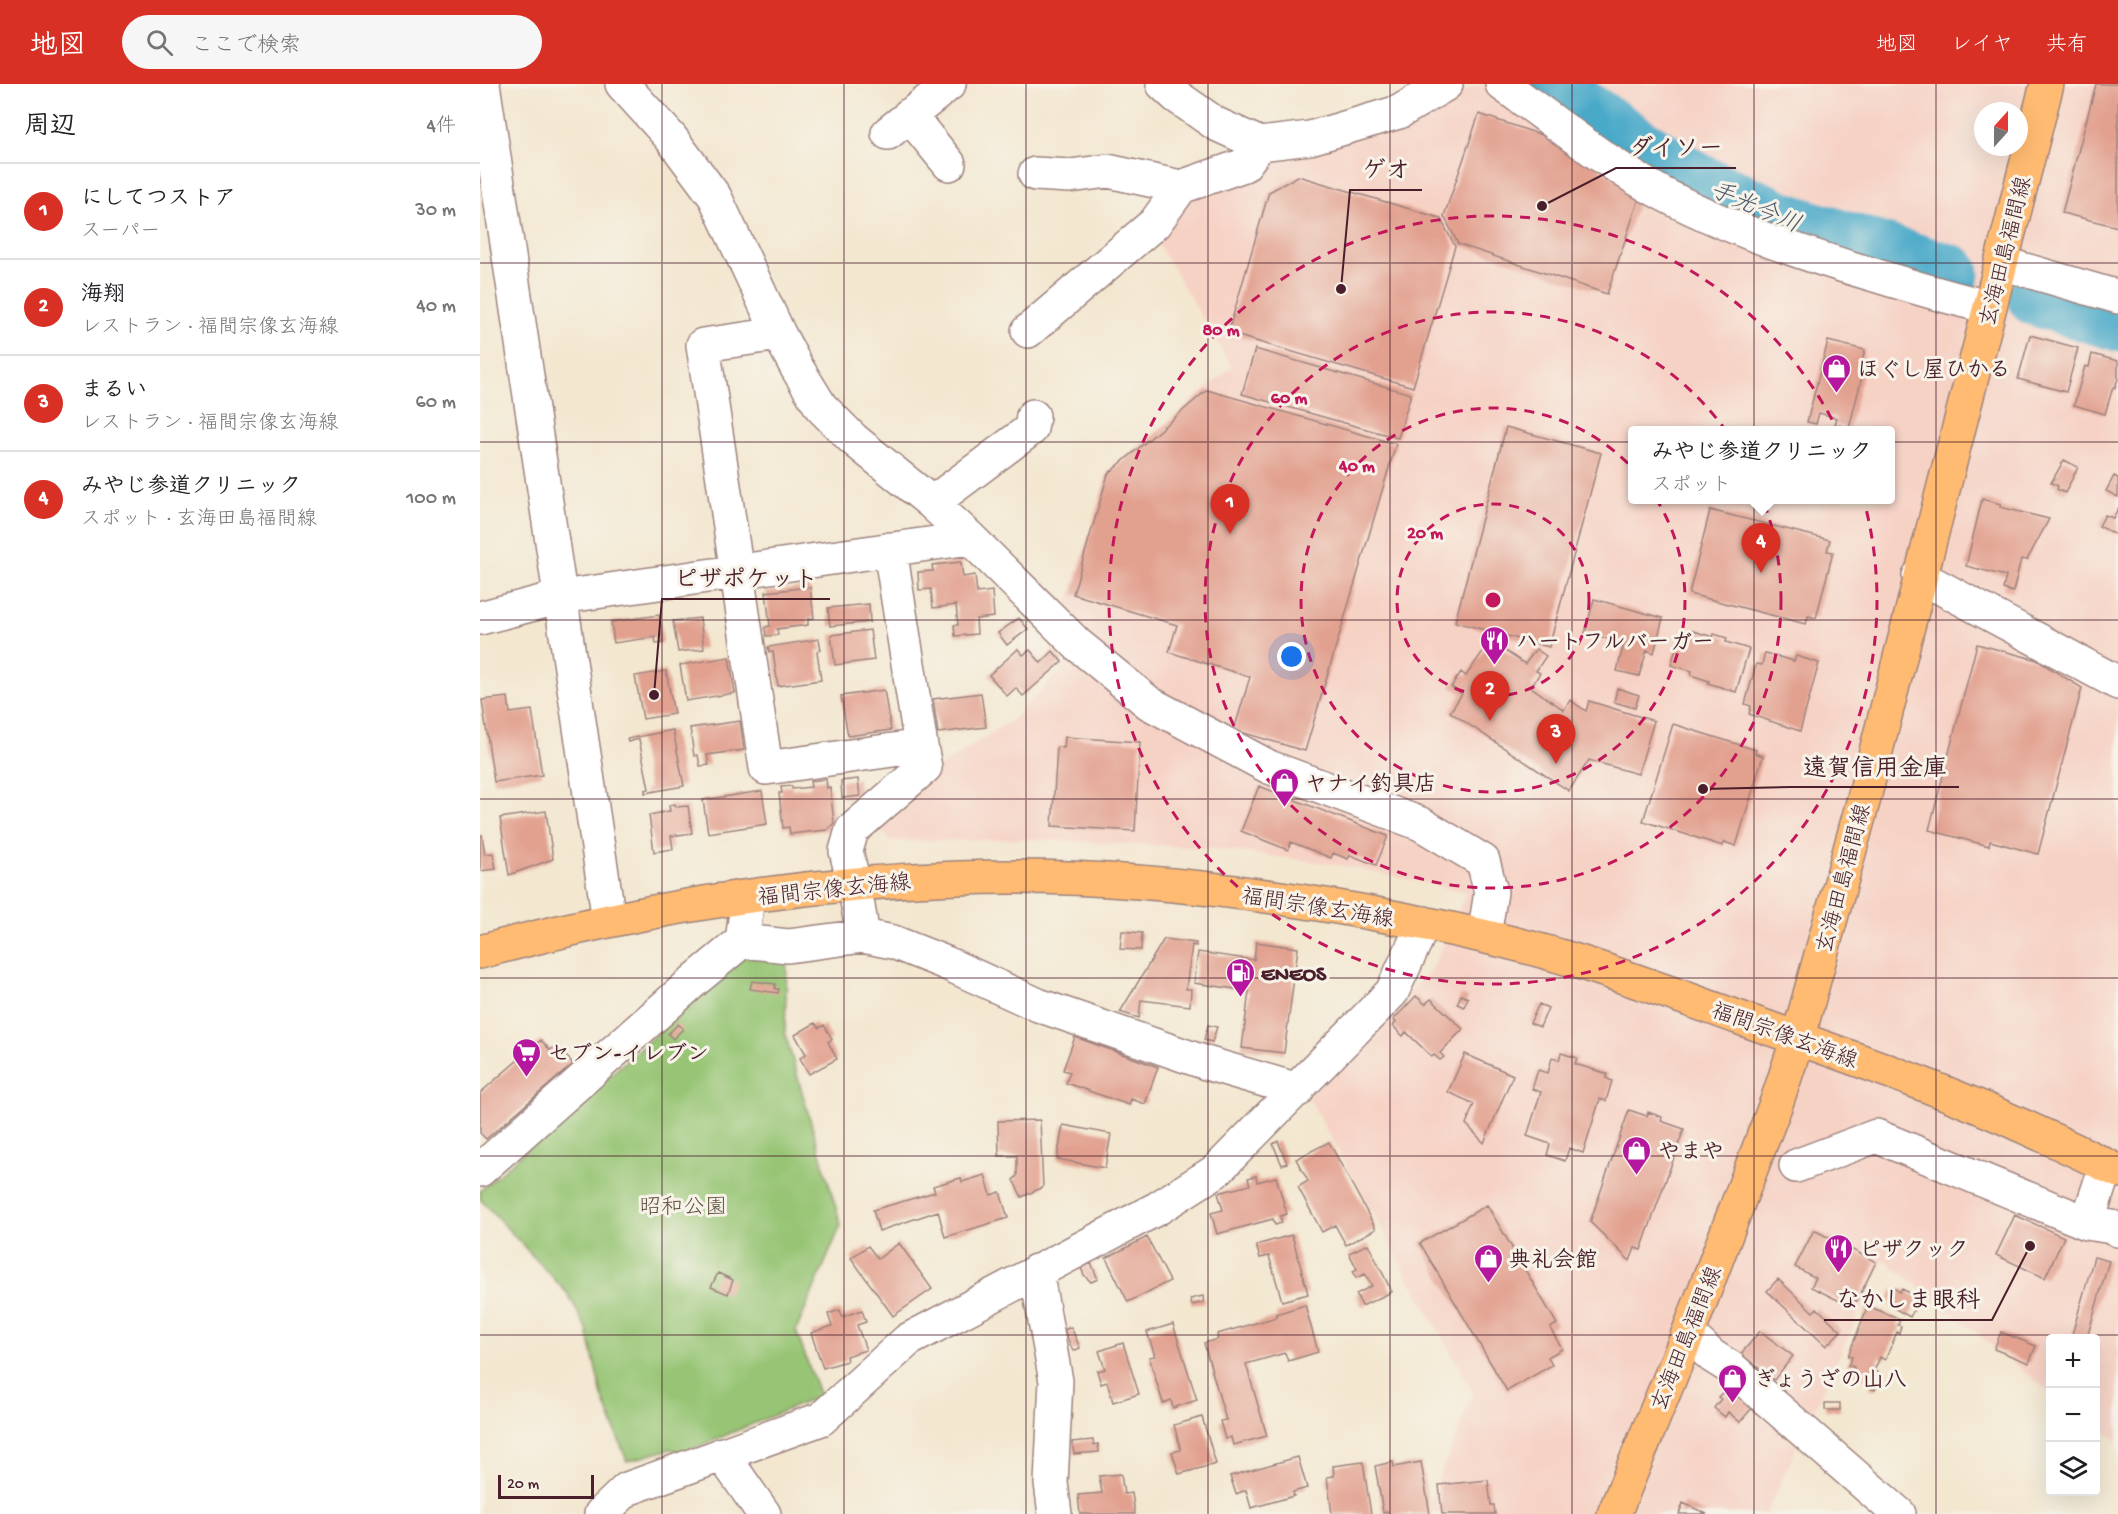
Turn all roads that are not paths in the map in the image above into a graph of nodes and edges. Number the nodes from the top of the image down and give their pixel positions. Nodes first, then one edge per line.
1 (622, 84) edge
2 (949, 84) edge
3 (1163, 84) edge
4 (1446, 84) edge
5 (1502, 84) edge
6 (2047, 84) edge
7 (482, 85) edge
8 (1260, 144) junction
9 (949, 164) dead end
10 (1035, 174) dead end
11 (1181, 187) junction
12 (492, 223) edge
13 (2001, 263) junction
14 (2118, 297) edge
15 (1989, 307) junction
16 (1028, 331) dead end
17 (779, 334) junction
18 (1033, 416) dead end
19 (932, 503) junction
20 (970, 538) junction
21 (890, 549) junction
22 (736, 572) junction
23 (1920, 576) junction
24 (561, 597) junction
25 (480, 618) edge
26 (2118, 683) edge
27 (921, 746) junction
28 (854, 883) junction
29 (748, 897) junction
30 (609, 920) junction
31 (1424, 924) junction
32 (863, 936) junction
33 (1484, 936) junction
34 (742, 941) junction
35 (480, 952) edge
36 (1798, 1038) junction
37 (1298, 1090) junction
38 (1796, 1166) dead end
39 (2112, 1168) edge
40 (480, 1170) edge
41 (2103, 1226) edge
42 (1036, 1271) junction
43 (1688, 1334) junction
44 (722, 1454) junction
45 (601, 1514) edge
46 (764, 1514) edge
47 (1055, 1514) edge
48 (1614, 1514) edge
49 (1899, 1514) edge

1 - 17 street
2 - 9 street
3 - 8 street
4 - 8 street
5 - 15 street
6 - 13 main road, 玄海田島福間線
7 - 12 street
8 - 11 street
10 - 11 street
11 - 16 street
12 - 24 street
13 - 14 street
13 - 15 main road, 玄海田島福間線
15 - 23 main road, 玄海田島福間線
17 - 19 street
17 - 22 street
18 - 19 street
19 - 20 street
20 - 21 street
20 - 33 street
21 - 22 street
21 - 27 street
22 - 24 street
22 - 27 street
23 - 26 street
23 - 36 main road, 玄海田島福間線
24 - 25 street
24 - 30 street
27 - 28 street
28 - 29 main road, 福間宗像玄海線
28 - 31 main road, 福間宗像玄海線
28 - 32 street
29 - 30 main road, 福間宗像玄海線
29 - 34 street
30 - 35 main road, 福間宗像玄海線
31 - 33 main road, 福間宗像玄海線
31 - 37 street
32 - 34 street
32 - 37 street
33 - 36 main road, 福間宗像玄海線
34 - 40 street
36 - 39 main road, 福間宗像玄海線
36 - 43 main road, 玄海田島福間線
37 - 42 street
38 - 41 street
39 - 41 street
42 - 44 street
42 - 47 street
43 - 48 main road, 玄海田島福間線
43 - 49 street
44 - 45 street
44 - 46 street

